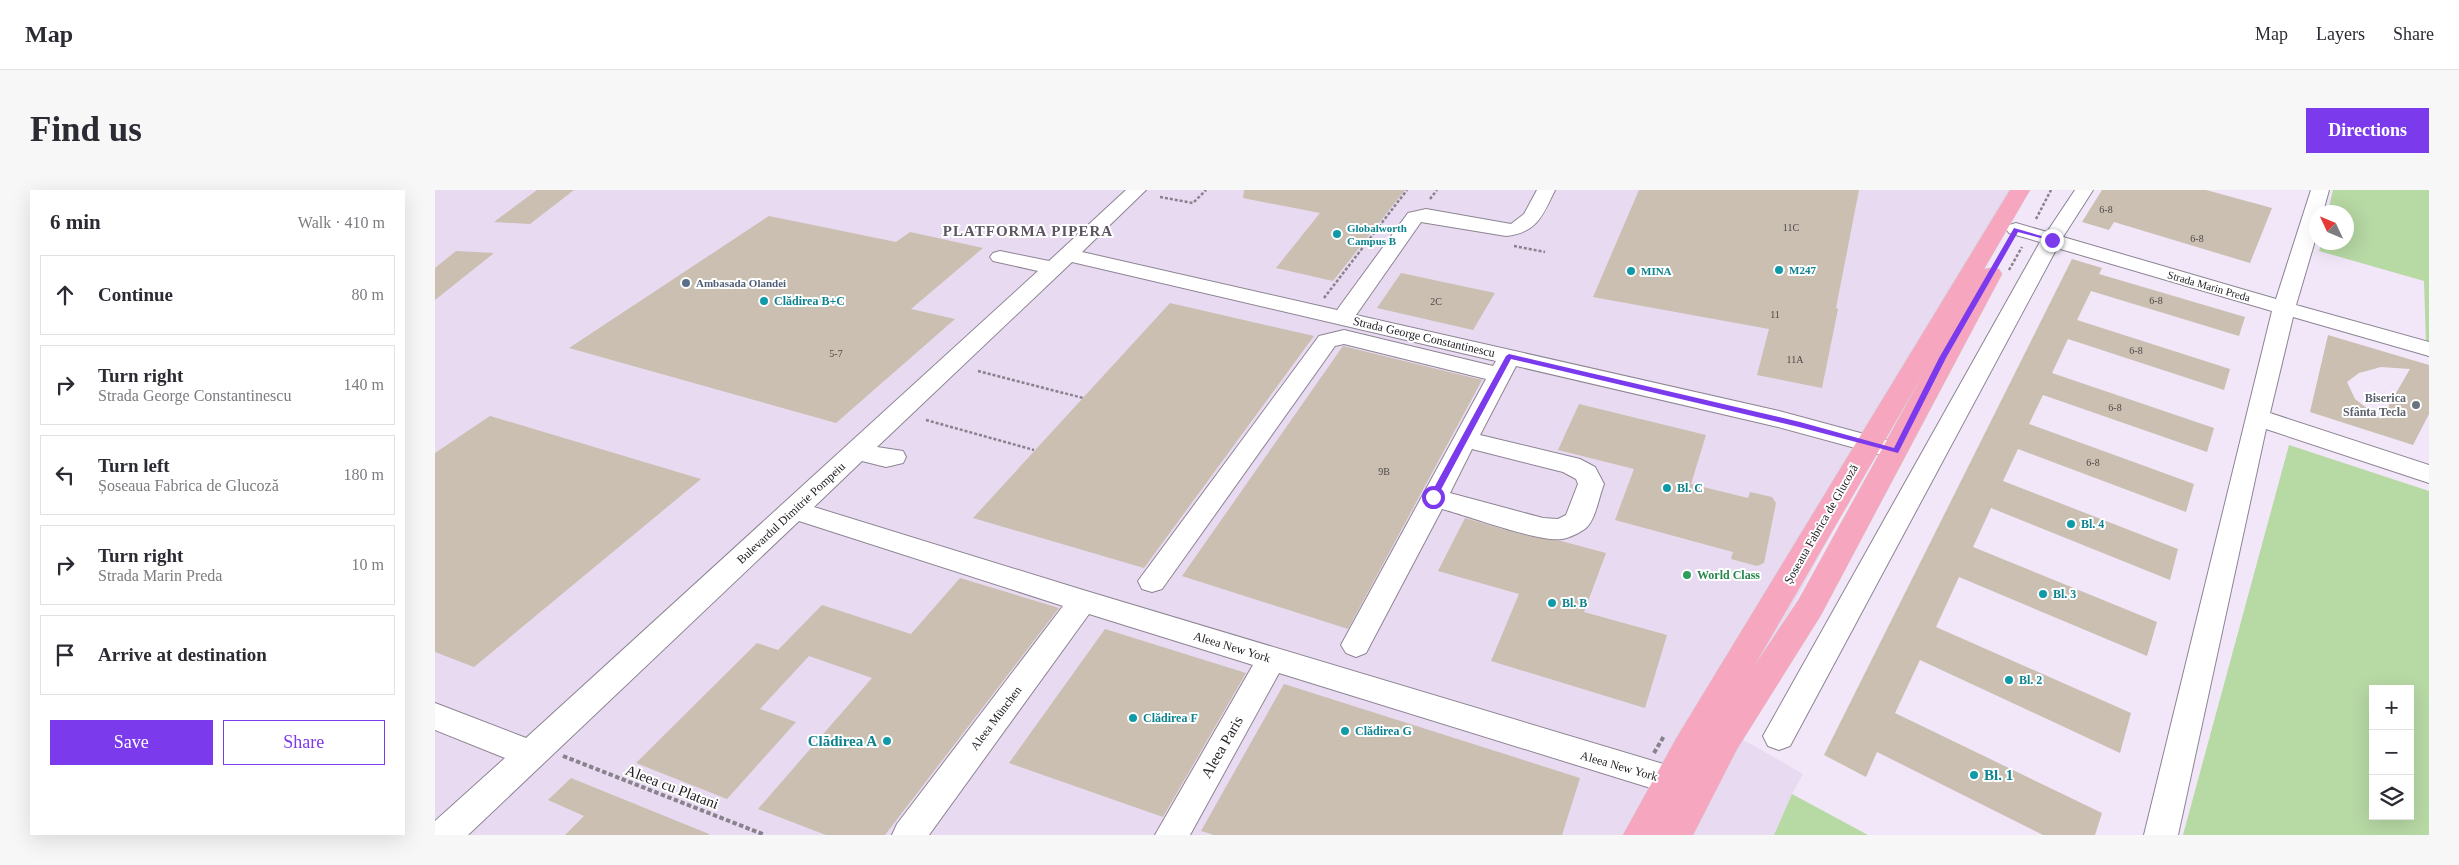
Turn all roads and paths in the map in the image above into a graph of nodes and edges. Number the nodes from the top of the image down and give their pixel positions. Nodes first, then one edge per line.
1 (1108, 190) edge
2 (1205, 190) edge
3 (1407, 190) edge
4 (1547, 190) edge
5 (2020, 190) edge
6 (2039, 190) edge
7 (2084, 190) edge
8 (2319, 190) edge
9 (1135, 192) edge
10 (1160, 197) dead end
11 (2016, 229) junction
12 (2052, 240) junction
13 (1000, 257) dead end
14 (1061, 261) junction
15 (1320, 302) dead end
16 (2284, 308) junction
17 (1343, 317) junction
18 (2429, 349) edge
19 (1504, 366) junction
20 (978, 371) dead end
21 (1083, 398) dead end
22 (2257, 417) junction
23 (926, 420) dead end
24 (1464, 439) junction
25 (1882, 447) junction
26 (1034, 450) dead end
27 (858, 451) junction
28 (889, 460) dead end
29 (2429, 474) edge
30 (1433, 497) junction
31 (794, 510) junction
32 (1152, 581) dead end
33 (1083, 601) junction
34 (1356, 645) dead end
35 (1272, 659) junction
36 (435, 716) edge
37 (1779, 736) dead end
38 (531, 754) junction
39 (572, 760) dead end
40 (1670, 780) junction
41 (444, 835) edge
42 (765, 835) edge
43 (909, 835) edge
44 (1172, 835) edge
45 (1641, 835) edge
46 (1675, 835) edge
47 (2161, 835) edge

1 - 9 street
2 - 10 path
3 - 15 path
4 - 17 street
5 - 25 main road, Șoseaua Fabrica de Glucoză
6 - 11 main road, Șoseaua Fabrica de Glucoză
7 - 12 street
8 - 16 street
9 - 14 street, Bulevardul Dimitrie Pompeiu
11 - 12 street, Strada Marin Preda
11 - 25 main road, Șoseaua Fabrica de Glucoză
12 - 16 street, Strada Marin Preda
12 - 37 street
13 - 14 lane
14 - 17 street, Strada George Constantinescu
14 - 27 street, Bulevardul Dimitrie Pompeiu
16 - 18 street, Strada Marin Preda
16 - 22 street
17 - 19 street, Strada George Constantinescu
19 - 24 street
19 - 25 street, Strada George Constantinescu
19 - 32 street
20 - 21 path
22 - 29 street
22 - 47 street
23 - 26 path
24 - 30 street
24 - 30 street
25 - 40 main road, Șoseaua Fabrica de Glucoză
25 - 46 main road, Șoseaua Fabrica de Glucoză
27 - 28 street
27 - 31 street, Bulevardul Dimitrie Pompeiu
30 - 34 street
31 - 33 street, Aleea New York
31 - 38 street, Bulevardul Dimitrie Pompeiu
33 - 35 street, Aleea New York
33 - 43 street, Aleea München
35 - 40 street, Aleea New York
35 - 44 street, Aleea Paris
36 - 38 street
38 - 41 street, Bulevardul Dimitrie Pompeiu
39 - 42 path, Aleea cu Platani
40 - 45 main road, Șoseaua Fabrica de Glucoză

